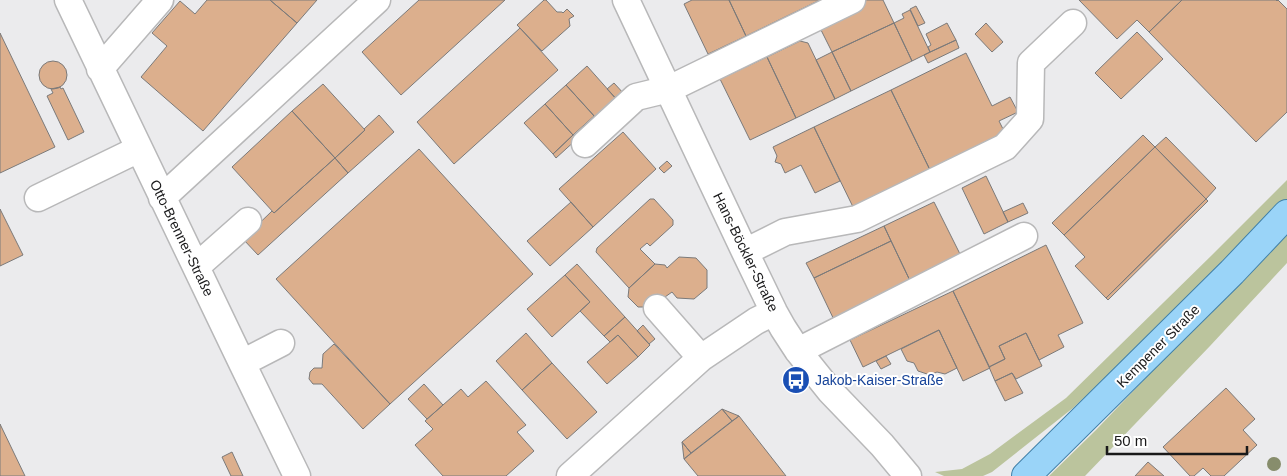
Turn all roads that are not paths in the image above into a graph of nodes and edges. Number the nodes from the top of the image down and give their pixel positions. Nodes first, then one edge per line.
1 (68, 0) edge
2 (160, 0) edge
3 (377, 0) edge
4 (626, 0) edge
5 (852, 0) edge
6 (1073, 23) dead end
7 (100, 68) junction
8 (668, 89) junction
9 (585, 144) dead end
10 (139, 149) junction
11 (38, 198) dead end
12 (162, 198) junction
13 (1287, 214) edge
14 (248, 221) dead end
15 (1024, 236) dead end
16 (745, 252) junction
17 (196, 267) junction
18 (657, 308) dead end
19 (774, 312) junction
20 (281, 343) dead end
21 (798, 351) junction
22 (701, 358) junction
23 (242, 363) junction
24 (298, 476) edge
25 (570, 476) edge
26 (908, 476) edge
27 (1026, 476) edge

1 - 7 street, Otto-Brenner-Straße
2 - 7 street
3 - 12 street
4 - 8 street, Hans-Böckler-Straße
5 - 8 street
6 - 16 street
7 - 10 street, Otto-Brenner-Straße
8 - 9 street
8 - 16 street, Hans-Böckler-Straße
10 - 11 street
10 - 12 street, Otto-Brenner-Straße
12 - 17 street, Otto-Brenner-Straße
13 - 27 main road, Kempener Straße
14 - 17 street
15 - 21 street
16 - 19 street, Hans-Böckler-Straße
17 - 23 street, Otto-Brenner-Straße
18 - 22 street
19 - 21 street, Hans-Böckler-Straße
19 - 22 street
20 - 23 street
21 - 26 street, Hans-Böckler-Straße
22 - 25 street
23 - 24 street, Otto-Brenner-Straße

